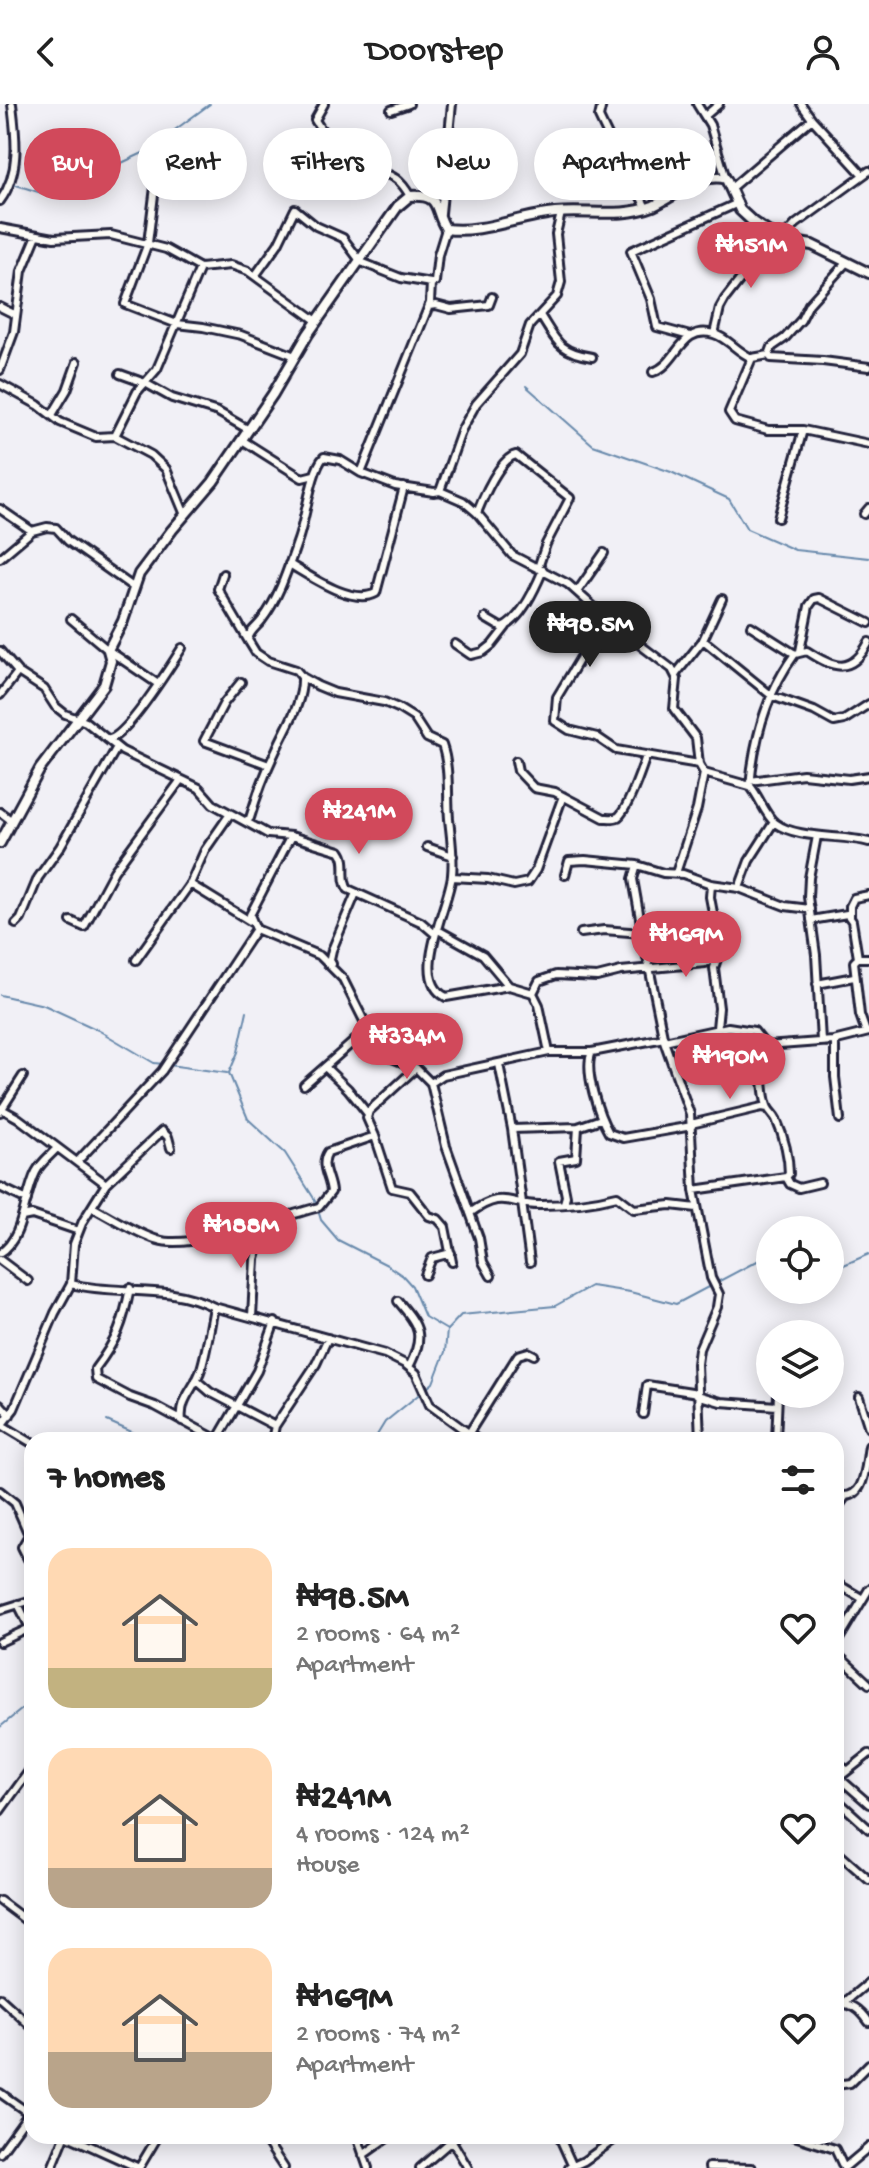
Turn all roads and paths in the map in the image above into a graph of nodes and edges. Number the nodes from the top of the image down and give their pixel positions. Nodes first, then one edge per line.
1 (12, 104) edge
2 (324, 104) edge
3 (409, 104) edge
4 (452, 104) edge
5 (602, 104) edge
6 (697, 104) edge
7 (719, 104) edge
8 (801, 104) edge
9 (391, 110) dead end
10 (705, 116) junction
11 (812, 119) junction
12 (449, 128) edge
13 (866, 173) edge
14 (728, 183) junction
15 (408, 193) edge
16 (408, 198) edge
17 (153, 200) edge
18 (433, 200) edge
19 (442, 200) edge
20 (0, 201) edge
21 (738, 203) junction
22 (646, 208) junction
23 (441, 213) junction
24 (561, 213) junction
25 (0, 228) edge
26 (446, 229) junction
27 (37, 235) junction
28 (777, 238) junction
29 (148, 243) junction
30 (361, 262) junction
31 (846, 263) junction
32 (200, 268) junction
33 (869, 273) edge
34 (255, 276) junction
35 (431, 283) junction
36 (492, 297) dead end
37 (429, 306) junction
38 (0, 307) edge
39 (16, 315) junction
40 (540, 315) junction
41 (317, 321) junction
42 (177, 324) junction
43 (714, 334) junction
44 (690, 336) junction
45 (769, 355) junction
46 (295, 356) junction
47 (592, 357) dead end
48 (752, 358) junction
49 (77, 362) dead end
50 (869, 367) edge
51 (0, 370) edge
52 (653, 372) dead end
53 (120, 374) dead end
54 (145, 383) junction
55 (0, 384) edge
56 (52, 415) junction
57 (249, 430) junction
58 (803, 430) junction
59 (115, 436) junction
60 (242, 440) junction
61 (869, 444) edge
62 (361, 473) junction
63 (312, 478) junction
64 (404, 487) junction
65 (440, 491) junction
66 (0, 509) edge
67 (477, 513) junction
68 (185, 515) junction
69 (778, 518) dead end
70 (32, 531) junction
71 (604, 553) dead end
72 (0, 558) edge
73 (289, 564) junction
74 (540, 569) junction
75 (223, 574) dead end
76 (133, 587) junction
77 (577, 592) junction
78 (722, 599) dead end
79 (605, 617) junction
80 (485, 618) dead end
81 (71, 619) dead end
82 (869, 623) edge
83 (751, 626) dead end
84 (506, 627) junction
85 (248, 640) junction
86 (703, 640) junction
87 (869, 642) edge
88 (455, 644) dead end
89 (182, 648) dead end
90 (108, 650) junction
91 (0, 651) edge
92 (867, 651) edge
93 (798, 653) junction
94 (18, 672) junction
95 (676, 674) junction
96 (302, 677) junction
97 (241, 682) dead end
98 (158, 684) junction
99 (0, 695) edge
100 (772, 696) junction
101 (869, 704) edge
102 (78, 719) junction
103 (110, 739) junction
104 (117, 747) junction
105 (646, 756) junction
106 (516, 761) dead end
107 (699, 764) junction
108 (269, 765) junction
109 (704, 773) junction
110 (869, 776) edge
111 (180, 781) junction
112 (750, 784) junction
113 (563, 796) junction
114 (0, 812) edge
115 (230, 814) junction
116 (247, 820) junction
117 (12, 821) junction
118 (774, 822) junction
119 (291, 836) junction
120 (817, 836) junction
121 (869, 842) edge
122 (0, 843) edge
123 (427, 847) dead end
124 (453, 856) junction
125 (637, 865) junction
126 (676, 873) junction
127 (565, 875) dead end
128 (452, 877) junction
129 (190, 884) junction
130 (711, 884) junction
131 (739, 888) junction
132 (356, 893) junction
133 (869, 895) edge
134 (810, 909) junction
135 (850, 916) junction
136 (811, 920) junction
137 (71, 921) dead end
138 (16, 924) dead end
139 (254, 926) junction
140 (436, 932) junction
141 (581, 933) dead end
142 (642, 933) junction
143 (858, 958) junction
144 (869, 958) edge
145 (136, 960) dead end
146 (715, 960) junction
147 (333, 967) junction
148 (649, 969) junction
149 (854, 977) junction
150 (817, 984) junction
151 (509, 986) junction
152 (533, 993) junction
153 (717, 1028) junction
154 (368, 1029) junction
155 (867, 1032) edge
156 (664, 1040) junction
157 (821, 1041) junction
158 (835, 1041) junction
159 (766, 1046) junction
160 (549, 1052) junction
161 (592, 1052) junction
162 (499, 1064) junction
163 (325, 1067) junction
164 (416, 1068) junction
165 (23, 1076) dead end
166 (431, 1083) junction
167 (304, 1085) dead end
168 (768, 1108) junction
169 (1, 1110) edge
170 (368, 1115) junction
171 (601, 1119) junction
172 (840, 1119) dead end
173 (691, 1125) junction
174 (578, 1127) junction
175 (512, 1129) junction
176 (375, 1136) junction
177 (57, 1148) junction
178 (171, 1148) dead end
179 (77, 1162) junction
180 (786, 1177) junction
181 (820, 1183) dead end
182 (106, 1184) junction
183 (0, 1187) edge
184 (694, 1190) junction
185 (27, 1200) junction
186 (523, 1202) junction
187 (564, 1203) junction
188 (92, 1207) junction
189 (697, 1208) junction
190 (470, 1213) junction
191 (22, 1217) junction
192 (257, 1224) junction
193 (79, 1231) junction
194 (0, 1253) edge
195 (451, 1253) junction
196 (0, 1260) edge
197 (452, 1262) dead end
198 (530, 1262) dead end
199 (425, 1275) dead end
200 (491, 1276) dead end
201 (28, 1281) dead end
202 (71, 1284) junction
203 (130, 1288) junction
204 (398, 1301) dead end
205 (214, 1307) junction
206 (252, 1317) junction
207 (275, 1322) junction
208 (328, 1338) junction
209 (534, 1355) dead end
210 (409, 1367) junction
211 (196, 1380) junction
212 (698, 1394) junction
213 (859, 1397) dead end
214 (0, 1404) edge
215 (756, 1404) edge
216 (237, 1407) junction
217 (777, 1408) edge
218 (180, 1410) junction
219 (172, 1414) junction
220 (643, 1414) dead end
221 (10, 1415) junction
222 (182, 1421) junction
223 (1, 1426) edge
224 (275, 1426) junction
225 (869, 1428) edge
226 (203, 1432) edge
227 (223, 1432) edge
228 (274, 1432) edge
229 (468, 1432) edge
230 (470, 1432) edge
231 (700, 1432) edge
232 (776, 1432) edge
233 (24, 1439) edge
234 (869, 1446) edge
235 (0, 1491) edge
236 (845, 1497) edge
237 (24, 1520) edge
238 (844, 1588) edge
239 (869, 1589) edge
240 (863, 1599) junction
241 (24, 1602) edge
242 (18, 1604) junction
243 (0, 1610) edge
244 (24, 1616) edge
245 (844, 1631) edge
246 (24, 1633) edge
247 (0, 1642) edge
248 (844, 1661) edge
249 (869, 1684) edge
250 (869, 1754) edge
251 (844, 1768) edge
252 (847, 1770) junction
253 (844, 1772) edge
254 (24, 1778) edge
255 (844, 1784) edge
256 (869, 1804) edge
257 (844, 1806) edge
258 (0, 1811) edge
259 (869, 1829) edge
260 (844, 1858) edge
261 (869, 1880) edge
262 (0, 1901) edge
263 (24, 1919) edge
264 (869, 1982) edge
265 (0, 1998) edge
266 (845, 2002) joint
267 (24, 2020) edge
268 (869, 2022) edge
269 (869, 2064) edge
270 (844, 2084) edge
271 (0, 2093) edge
272 (24, 2110) edge
273 (24, 2122) edge
274 (62, 2144) edge
275 (84, 2144) edge
276 (153, 2144) edge
277 (268, 2144) edge
278 (360, 2144) edge
279 (379, 2144) edge
280 (448, 2144) edge
281 (456, 2144) edge
282 (562, 2144) edge
283 (607, 2144) edge
284 (819, 2144) edge
285 (869, 2147) edge
286 (0, 2153) edge
287 (363, 2155) junction
288 (571, 2167) edge
289 (709, 2167) edge
290 (52, 2168) edge
291 (139, 2168) edge
292 (284, 2168) edge
293 (368, 2168) edge
294 (420, 2168) edge
295 (468, 2168) edge
296 (752, 2168) edge
297 (844, 2168) edge

1 - 20 street
2 - 15 street
3 - 9 street
4 - 12 street
5 - 22 street
6 - 10 street
7 - 10 street
8 - 11 street
10 - 14 street
11 - 13 street
11 - 14 street
13 - 28 street
14 - 21 street
14 - 22 street
16 - 30 street
17 - 29 street
18 - 23 street
19 - 23 street
21 - 28 street
21 - 44 street
22 - 24 street
23 - 26 street
24 - 26 street
24 - 40 street
25 - 27 street
26 - 35 street
27 - 29 street
27 - 39 street
28 - 31 street
28 - 43 street
29 - 32 street
29 - 42 street
30 - 34 street
30 - 35 street
30 - 41 street
31 - 33 street
31 - 45 street
32 - 34 street
32 - 42 street
34 - 41 street
35 - 37 street
36 - 37 street
37 - 62 street
38 - 39 street
39 - 51 street
40 - 47 street
40 - 65 street
41 - 46 street
42 - 46 street
42 - 54 street
43 - 44 street
43 - 48 street
44 - 52 street
45 - 48 street
45 - 50 street
46 - 57 street
48 - 58 street
49 - 56 street
53 - 54 street
54 - 57 street
54 - 59 street
55 - 56 street
56 - 59 street
57 - 60 street
58 - 61 street
58 - 69 street
59 - 68 street
60 - 63 street
60 - 68 street
62 - 63 street
62 - 64 street
63 - 73 street
64 - 65 street
64 - 73 street
65 - 67 street
66 - 70 street
67 - 74 street
67 - 74 street
68 - 76 street
70 - 72 street
70 - 76 street
71 - 77 street
73 - 85 street
74 - 77 street
74 - 84 street
75 - 85 street
76 - 90 street
77 - 79 street
78 - 86 street
79 - 95 street
79 - 105 street
80 - 84 street
81 - 90 street
82 - 93 street
83 - 93 street
84 - 88 street
85 - 96 street
86 - 95 street
86 - 100 street
87 - 92 street
89 - 98 street
90 - 98 street
90 - 102 street
91 - 94 street
92 - 93 street
93 - 100 street
94 - 99 street
94 - 102 street
95 - 107 street
96 - 108 street
96 - 124 street
97 - 108 street
98 - 103 street
100 - 101 street
100 - 112 street
102 - 103 street
102 - 117 street
103 - 104 street
104 - 111 street
104 - 138 street
105 - 107 street
105 - 113 street
106 - 113 street
107 - 109 street
108 - 116 street
109 - 112 street
109 - 126 street
110 - 112 street
111 - 115 street
111 - 137 street
112 - 118 street
113 - 128 street
114 - 117 street
115 - 116 street
115 - 129 street
116 - 119 street
117 - 122 street
118 - 120 street
118 - 131 street
119 - 132 street
119 - 139 street
120 - 121 street
120 - 134 street
123 - 124 street
124 - 128 street
125 - 126 street
125 - 127 street
125 - 142 street
126 - 130 street
128 - 140 street
129 - 139 street
129 - 145 street
130 - 131 street
130 - 146 street
131 - 134 street
132 - 140 street
132 - 147 street
133 - 135 street
134 - 136 street
135 - 136 street
135 - 143 street
136 - 150 street
139 - 147 street
139 - 179 street
140 - 151 street
140 - 151 street
141 - 142 street
142 - 148 street
143 - 144 street
143 - 149 street
146 - 148 street
146 - 153 street
147 - 154 street
148 - 152 street
148 - 156 street
149 - 150 street
149 - 155 street
150 - 157 street
151 - 152 street
152 - 160 street
153 - 156 street
153 - 159 street
154 - 163 street
154 - 164 street
155 - 158 street
156 - 161 street
156 - 173 street
157 - 158 street
157 - 159 street
158 - 172 street
159 - 168 street
160 - 161 street
160 - 162 street
161 - 171 street
162 - 166 street
162 - 175 street
163 - 167 street
163 - 170 street
164 - 166 street
164 - 170 street
165 - 169 street
166 - 190 street
168 - 173 street
168 - 180 street
169 - 177 street
170 - 176 street
171 - 173 street
171 - 174 street
173 - 184 street
174 - 175 street
174 - 187 street
175 - 186 street
176 - 192 street
176 - 195 street
177 - 179 street
177 - 185 street
178 - 182 street
179 - 182 street
180 - 181 street
180 - 184 street
182 - 188 street
183 - 185 street
184 - 189 street
185 - 191 street
186 - 187 street
186 - 190 street
186 - 198 street
187 - 189 street
188 - 192 street
188 - 193 street
189 - 212 street
190 - 200 street
191 - 193 street
191 - 194 street
192 - 206 street
193 - 202 street
195 - 197 street
195 - 199 street
196 - 201 street
202 - 203 street
202 - 221 street
203 - 205 street
203 - 219 street
204 - 210 street
205 - 206 street
205 - 211 street
206 - 207 street
207 - 208 street
207 - 216 street
208 - 210 street
208 - 224 street
209 - 230 street
210 - 229 street
211 - 216 street
211 - 218 street
212 - 215 street
212 - 220 street
212 - 231 street
213 - 225 street
214 - 221 street
216 - 224 street
216 - 227 street
217 - 232 street
218 - 219 street
218 - 222 street
219 - 222 street
221 - 223 street
222 - 226 street
223 - 233 street
224 - 228 street
234 - 236 street
235 - 237 street
238 - 240 street
239 - 240 street
240 - 245 street
241 - 242 street
242 - 243 street
242 - 244 street
246 - 247 street
248 - 249 street
250 - 252 street
251 - 252 street
252 - 253 street
254 - 258 street
255 - 256 street
257 - 259 street
260 - 261 street
262 - 263 street
264 - 266 street
265 - 267 street
266 - 268 street
269 - 270 street
271 - 272 street
273 - 286 street
274 - 290 street
275 - 291 street
276 - 291 street
277 - 292 street
278 - 287 street
279 - 287 street
280 - 294 street
281 - 295 street
282 - 288 street
283 - 288 street
284 - 297 street
285 - 297 street
287 - 293 street
289 - 296 street

